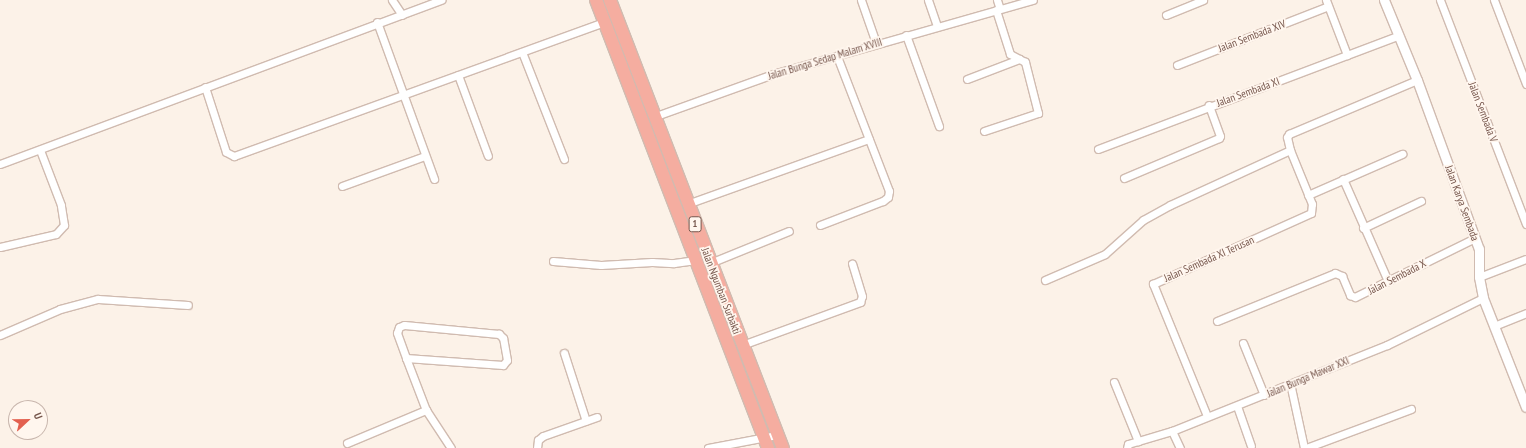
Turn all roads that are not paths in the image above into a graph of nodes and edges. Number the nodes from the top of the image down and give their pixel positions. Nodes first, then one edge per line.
1 (392, 0) edge
2 (441, 0) edge
3 (596, 0) edge
4 (610, 0) edge
5 (861, 0) edge
6 (928, 0) edge
7 (997, 0) edge
8 (1033, 0) edge
9 (1203, 0) edge
10 (1384, 0) edge
11 (1440, 0) edge
12 (1494, 0) edge
13 (1327, 3) edge
14 (998, 10) junction
15 (1166, 14) dead end
16 (402, 15) junction
17 (377, 22) junction
18 (604, 22) junction
19 (937, 26) junction
20 (906, 35) junction
21 (1399, 35) junction
22 (876, 43) junction
23 (522, 52) junction
24 (1347, 55) junction
25 (837, 56) junction
26 (1019, 60) junction
27 (1177, 65) dead end
28 (458, 75) junction
29 (967, 80) dead end
30 (1417, 80) junction
31 (1526, 84) edge
32 (205, 87) junction
33 (404, 95) junction
34 (1209, 105) junction
35 (653, 117) junction
36 (939, 126) dead end
37 (984, 131) dead end
38 (869, 139) junction
39 (40, 150) junction
40 (1098, 150) dead end
41 (1290, 150) junction
42 (1402, 154) dead end
43 (426, 156) junction
44 (488, 156) dead end
45 (564, 159) dead end
46 (0, 164) edge
47 (1124, 178) dead end
48 (434, 179) dead end
49 (1343, 179) junction
50 (342, 186) dead end
51 (1308, 195) junction
52 (1421, 201) dead end
53 (687, 204) junction
54 (1526, 224) edge
55 (820, 225) dead end
56 (1363, 228) junction
57 (789, 231) dead end
58 (1475, 238) junction
59 (0, 247) edge
60 (1526, 259) edge
61 (696, 260) junction
62 (553, 261) dead end
63 (710, 263) junction
64 (852, 264) dead end
65 (1479, 277) junction
66 (1045, 280) dead end
67 (1388, 281) junction
68 (1483, 298) junction
69 (188, 305) dead end
70 (1526, 313) edge
71 (1217, 321) dead end
72 (1494, 326) junction
73 (0, 335) edge
74 (1243, 343) dead end
75 (742, 344) junction
76 (564, 353) dead end
77 (406, 358) junction
78 (1114, 382) dead end
79 (1290, 383) junction
80 (1264, 395) junction
81 (1237, 406) junction
82 (1526, 408) edge
83 (1411, 409) dead end
84 (426, 410) junction
85 (1207, 416) junction
86 (597, 417) dead end
87 (586, 421) junction
88 (1172, 431) junction
89 (778, 435) junction
90 (1138, 441) junction
91 (766, 443) edge
92 (347, 444) dead end
93 (1127, 446) edge
94 (1251, 446) dead end
95 (451, 448) edge
96 (537, 448) edge
97 (708, 448) edge
98 (782, 448) edge
99 (1180, 448) edge
100 (1305, 448) edge

1 - 16 street
2 - 16 street
3 - 18 highway, Jalan Ngumban Surbakti / 1
4 - 35 highway, Jalan Ngumban Surbakti / 1
5 - 22 street
6 - 19 street
7 - 14 street
8 - 14 street, Jalan Bunga Sedap Malam XVIII
9 - 15 street
10 - 21 street, Jalan Karya Sembada
11 - 54 street, Jalan Sembada V
12 - 31 street
13 - 24 street
13 - 27 street, Jalan Sembada XIV
14 - 19 street, Jalan Bunga Sedap Malam XVIII
14 - 26 street
16 - 17 street
17 - 32 street
17 - 33 street
18 - 23 street
18 - 61 highway, Jalan Ngumban Surbakti / 1
19 - 20 street, Jalan Bunga Sedap Malam XVIII
20 - 22 street, Jalan Bunga Sedap Malam XVIII
20 - 36 street
21 - 24 street, Jalan Sembada XI
21 - 30 street, Jalan Karya Sembada
22 - 25 street, Jalan Bunga Sedap Malam XVIII
23 - 28 street
23 - 45 street
24 - 34 street, Jalan Sembada XI
25 - 35 street, Jalan Bunga Sedap Malam XVIII
25 - 38 street
26 - 29 street
26 - 37 street
28 - 33 street
28 - 44 street
30 - 41 street
30 - 58 street, Jalan Karya Sembada
32 - 33 street
32 - 39 street
33 - 43 street
34 - 40 street, Jalan Sembada XI
34 - 47 street
35 - 53 highway, Jalan Ngumban Surbakti / 1
38 - 53 street
38 - 55 street
39 - 46 street
39 - 59 street
41 - 51 street
41 - 66 street
42 - 49 street
43 - 48 street
43 - 50 street
49 - 51 street
49 - 56 street
51 - 85 street, Jalan Sembada XI Terusan
52 - 56 street
53 - 63 highway, Jalan Ngumban Surbakti / 1
56 - 67 street
57 - 63 street
58 - 65 street, Jalan Karya Sembada
58 - 67 street, Jalan Sembada X
60 - 65 street
61 - 62 street
61 - 91 highway, Jalan Ngumban Surbakti / 1
63 - 75 highway, Jalan Ngumban Surbakti / 1
64 - 75 street
65 - 68 street, Jalan Karya Sembada
67 - 71 street, Jalan Sembada X
68 - 72 street, Jalan Karya Sembada
68 - 79 street, Jalan Bunga Mawar XXI
69 - 73 street
70 - 72 street
72 - 82 street, Jalan Karya Sembada
74 - 80 street
75 - 89 highway, Jalan Ngumban Surbakti / 1
76 - 87 street
77 - 77 street
77 - 84 street
78 - 90 street
79 - 80 street, Jalan Bunga Mawar XXI
79 - 100 street
80 - 81 street, Jalan Bunga Mawar XXI
81 - 85 street, Jalan Bunga Mawar XXI
81 - 94 street
83 - 100 street
84 - 92 street
84 - 95 street
85 - 88 street, Jalan Bunga Mawar XXI
86 - 87 street
87 - 96 street
88 - 90 street, Jalan Bunga Mawar XXI
88 - 99 street
89 - 91 street
89 - 98 highway, Jalan Ngumban Surbakti / 1
90 - 93 street, Jalan Bunga Mawar XXI
91 - 97 street

